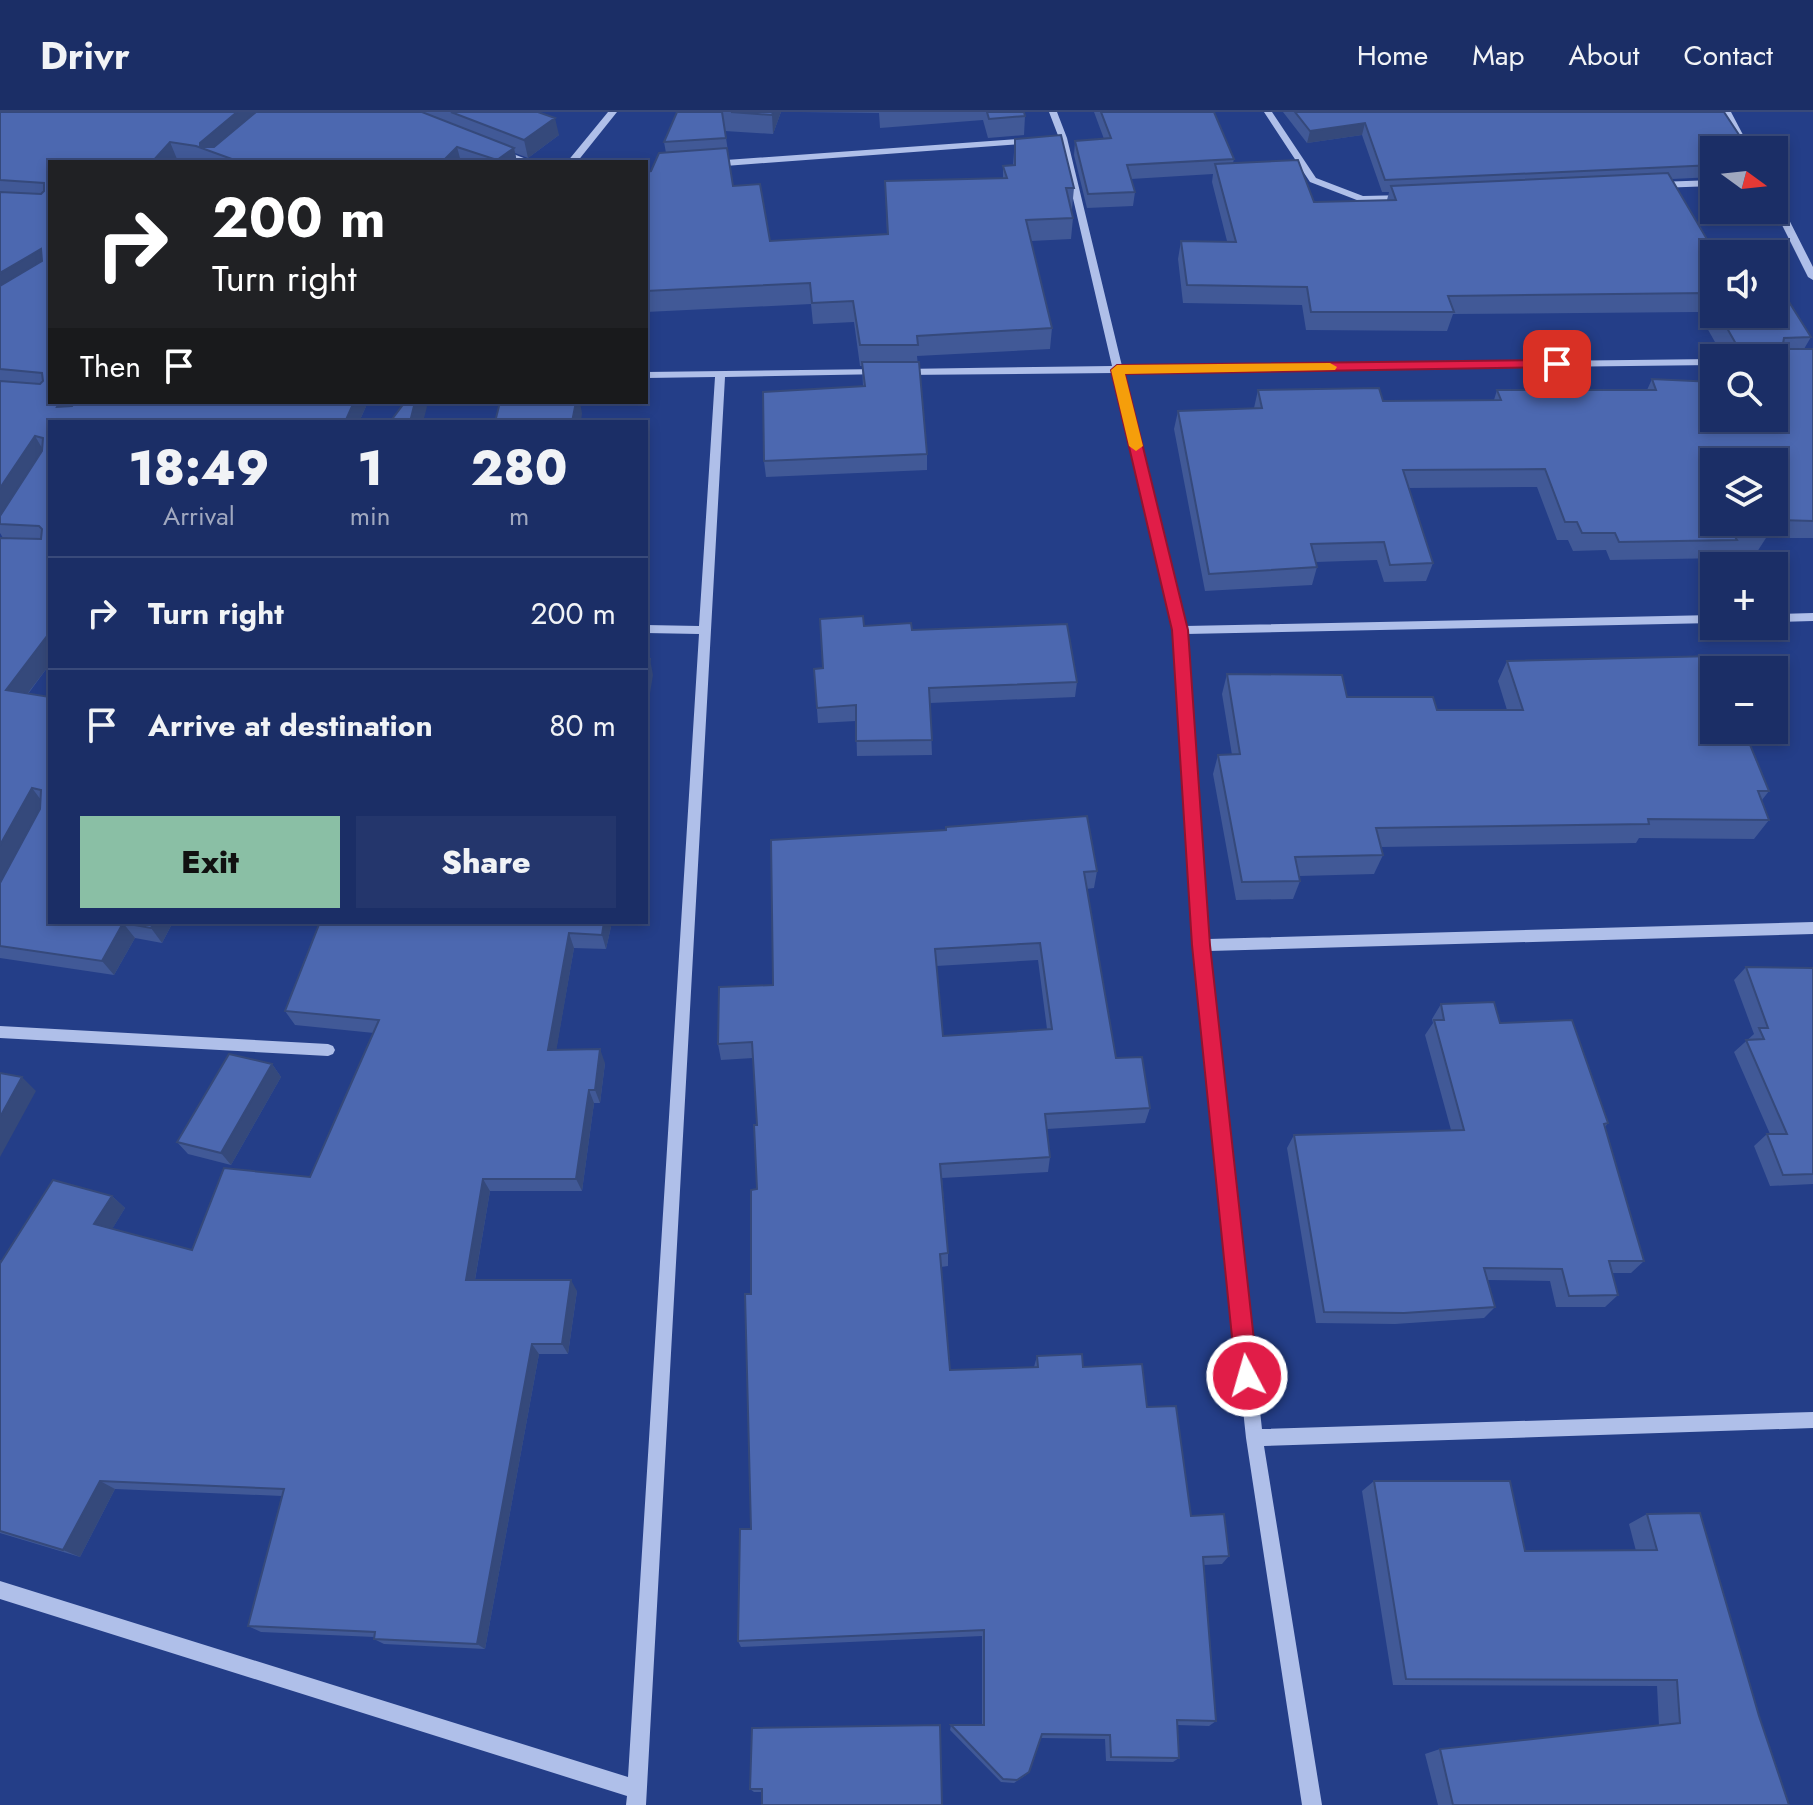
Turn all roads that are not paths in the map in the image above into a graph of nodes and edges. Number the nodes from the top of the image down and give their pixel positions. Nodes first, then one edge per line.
1 (613, 112) edge
2 (1053, 112) edge
3 (1268, 112) edge
4 (1727, 112) edge
5 (1740, 136) edge
6 (1063, 138) junction
7 (482, 145) edge
8 (521, 160) edge
9 (574, 160) edge
10 (708, 165) edge
11 (1700, 184) edge
12 (1641, 186) edge
13 (1415, 197) edge
14 (1786, 224) edge
15 (1813, 277) edge
16 (1700, 362) edge
17 (1117, 370) junction
18 (720, 374) junction
19 (648, 375) edge
20 (1813, 617) edge
21 (1788, 618) edge
22 (1700, 619) edge
23 (648, 629) edge
24 (705, 630) junction
25 (1180, 630) junction
26 (1813, 928) edge
27 (1201, 945) junction
28 (0, 1032) edge
29 (328, 1050) dead end
30 (1813, 1420) edge
31 (1254, 1438) junction
32 (0, 1590) edge
33 (637, 1797) edge
34 (1312, 1805) edge

1 - 9 street
2 - 6 street
3 - 13 street
4 - 5 street
6 - 10 street
6 - 17 street
7 - 8 street
11 - 12 street
14 - 15 street
16 - 17 street
17 - 18 street
17 - 25 street
18 - 19 street
18 - 24 street
20 - 21 street
22 - 25 street
23 - 24 street
24 - 33 street
25 - 27 street
26 - 27 street
27 - 31 street
28 - 29 street
30 - 31 street
31 - 34 street
32 - 33 street

